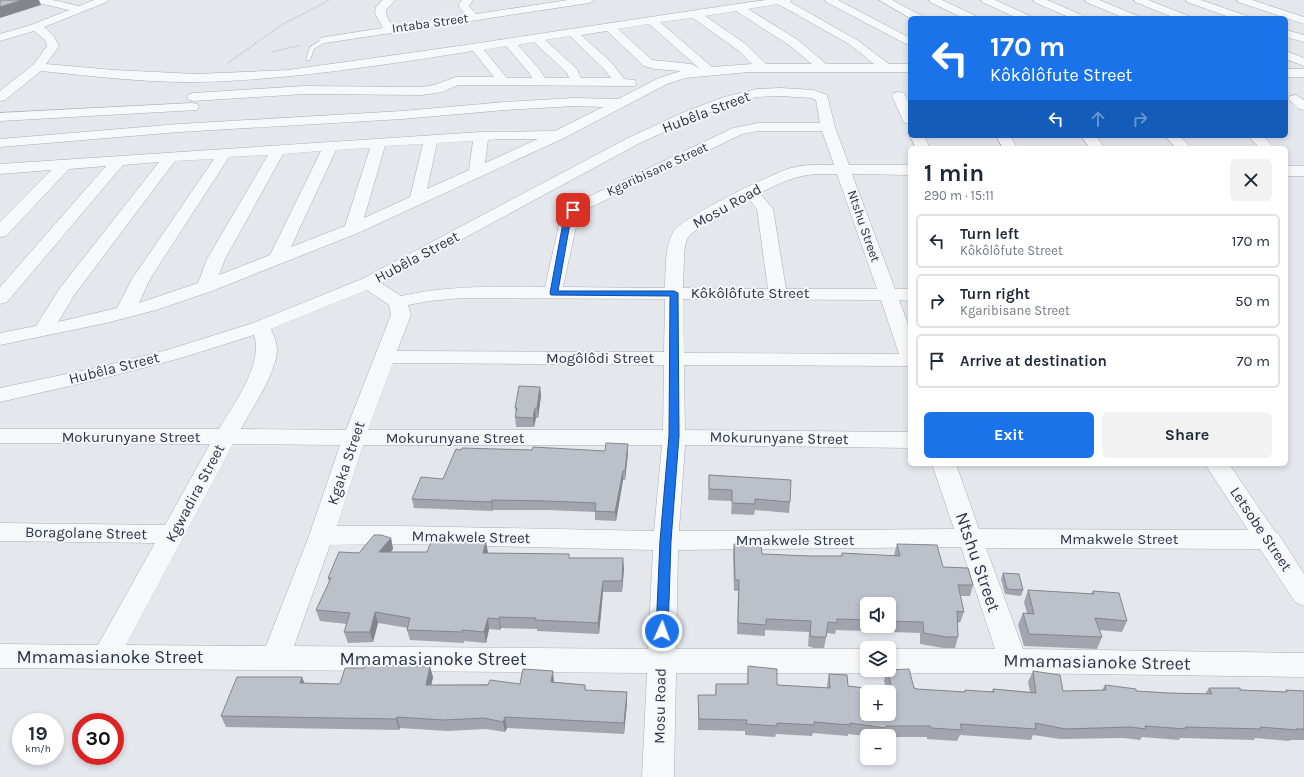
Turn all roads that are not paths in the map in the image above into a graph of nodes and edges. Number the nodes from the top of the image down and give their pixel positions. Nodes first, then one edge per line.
1 (38, 0) edge
2 (103, 0) edge
3 (390, 0) edge
4 (468, 0) edge
5 (589, 0) edge
6 (783, 0) edge
7 (830, 0) edge
8 (884, 0) edge
9 (934, 0) edge
10 (986, 0) edge
11 (1038, 0) edge
12 (1090, 0) edge
13 (1139, 0) edge
14 (1191, 0) edge
15 (1242, 0) edge
16 (573, 1) edge
17 (738, 7) junction
18 (80, 9) junction
19 (695, 14) junction
20 (914, 16) edge
21 (968, 16) edge
22 (1022, 16) edge
23 (1075, 16) edge
24 (1129, 16) edge
25 (1180, 16) edge
26 (1237, 16) edge
27 (473, 17) junction
28 (651, 20) junction
29 (1304, 21) edge
30 (608, 26) junction
31 (35, 27) junction
32 (389, 29) junction
33 (572, 32) junction
34 (1288, 34) edge
35 (0, 38) edge
36 (536, 38) junction
37 (1304, 39) edge
38 (325, 40) joint
39 (509, 42) junction
40 (908, 42) edge
41 (476, 48) junction
42 (442, 53) junction
43 (1288, 56) edge
44 (412, 57) junction
45 (308, 59) dead end
46 (1304, 62) edge
47 (38, 67) junction
48 (762, 68) junction
49 (823, 68) junction
50 (886, 68) junction
51 (908, 68) edge
52 (417, 70) dead end
53 (454, 71) junction
54 (707, 71) junction
55 (1288, 73) edge
56 (1304, 73) edge
57 (202, 78) junction
58 (540, 81) junction
59 (576, 81) junction
60 (504, 82) junction
61 (620, 82) junction
62 (653, 87) junction
63 (819, 96) joint
64 (899, 96) dead end
65 (0, 97) edge
66 (193, 102) junction
67 (623, 103) junction
68 (505, 106) junction
69 (908, 116) edge
70 (0, 117) edge
71 (828, 127) junction
72 (179, 128) junction
73 (500, 135) junction
74 (558, 135) junction
75 (481, 136) junction
76 (1090, 138) edge
77 (1174, 138) edge
78 (1257, 138) edge
79 (431, 139) junction
80 (0, 142) edge
81 (380, 143) junction
82 (1096, 146) edge
83 (1182, 146) edge
84 (1266, 146) edge
85 (330, 147) junction
86 (277, 151) junction
87 (224, 154) junction
88 (170, 158) junction
89 (118, 162) junction
90 (64, 165) junction
91 (6, 168) edge
92 (844, 169) junction
93 (908, 170) edge
94 (476, 173) junction
95 (0, 180) edge
96 (750, 192) junction
97 (417, 199) junction
98 (352, 229) junction
99 (0, 232) edge
100 (277, 258) junction
101 (368, 283) junction
102 (206, 287) junction
103 (554, 293) junction
104 (674, 293) junction
105 (778, 293) junction
106 (887, 295) junction
107 (908, 295) edge
108 (0, 298) edge
109 (398, 302) junction
110 (125, 312) junction
111 (260, 327) junction
112 (42, 331) junction
113 (0, 339) edge
114 (908, 351) edge
115 (385, 357) junction
116 (675, 358) junction
117 (908, 360) edge
118 (0, 395) edge
119 (0, 436) edge
120 (674, 436) junction
121 (354, 437) junction
122 (225, 438) junction
123 (908, 440) edge
124 (945, 466) edge
125 (1218, 466) edge
126 (0, 532) edge
127 (173, 534) junction
128 (321, 536) junction
129 (969, 538) junction
130 (1269, 540) junction
131 (666, 541) junction
132 (1304, 595) edge
133 (0, 656) edge
134 (106, 656) junction
135 (276, 658) junction
136 (661, 661) junction
137 (860, 661) edge
138 (896, 661) edge
139 (1013, 661) junction
140 (1304, 664) edge
141 (658, 777) edge

1 - 18 street
2 - 18 street
3 - 32 street
4 - 27 street
5 - 16 street, Intaba Street
6 - 17 street
6 - 50 street
7 - 40 street
8 - 20 street
9 - 21 street
10 - 22 street
11 - 23 street
12 - 24 street
13 - 25 street
14 - 26 street
15 - 29 street
16 - 27 street, Intaba Street
17 - 19 street
17 - 49 street
18 - 31 street
19 - 28 street
19 - 48 street
27 - 32 street, Intaba Street
28 - 30 street
28 - 54 street
30 - 33 street
30 - 54 street
31 - 35 street
31 - 47 street
32 - 38 street, Intaba Street
33 - 36 street
33 - 61 street
34 - 37 street
36 - 39 street
36 - 59 street
38 - 45 lane
39 - 41 street
39 - 58 street
41 - 42 street
41 - 60 street
42 - 44 street
42 - 53 street
43 - 46 street
44 - 52 street
44 - 57 street
47 - 57 street
47 - 65 street
48 - 49 street
48 - 54 street
49 - 50 street
50 - 51 street
53 - 60 street
53 - 66 street
54 - 62 street
55 - 56 street
57 - 66 street
58 - 59 street
58 - 60 street
59 - 61 street
61 - 62 street
62 - 67 street
63 - 71 street, Ntshu Street
63 - 101 street, Hubêla Street
64 - 69 street
66 - 70 street
66 - 72 street
67 - 68 street
67 - 74 street
68 - 72 street
68 - 73 street
71 - 92 street, Ntshu Street
71 - 103 street, Kgaribisane Street
72 - 80 street
73 - 74 street
73 - 75 street
74 - 94 street
75 - 79 street
75 - 94 street
76 - 82 street
77 - 83 street
78 - 84 street
79 - 81 street
79 - 97 street
81 - 85 street
81 - 98 street
85 - 86 street
85 - 100 street
86 - 87 street
86 - 102 street
87 - 88 street
87 - 110 street
88 - 89 street
88 - 112 street
89 - 90 street
89 - 108 street
90 - 91 street
90 - 99 street
91 - 95 street
92 - 93 street, Mosu Road
92 - 96 street, Mosu Road
92 - 106 street, Ntshu Street
94 - 97 street
96 - 104 street, Mosu Road
96 - 105 street
97 - 98 street
98 - 100 street
100 - 102 street
101 - 109 street
101 - 111 street, Hubêla Street
102 - 110 street
103 - 104 street, Kôkôlôfute Street
103 - 109 street, Kôkôlôfute Street
104 - 105 street, Kôkôlôfute Street
104 - 116 street, Mosu Road
105 - 106 street, Kôkôlôfute Street
106 - 107 street, Kôkôlôfute Street
106 - 114 street, Ntshu Street
109 - 115 street, Kgaka Street
110 - 112 street
111 - 118 street, Hubêla Street
111 - 122 street, Kgwadira Street
112 - 113 street
115 - 116 street, Mogôlôdi Street
115 - 121 street, Kgaka Street
116 - 117 street, Mogôlôdi Street
116 - 120 street, Mosu Road
119 - 122 street, Mokurunyane Street
120 - 121 street, Mokurunyane Street
120 - 123 street, Mokurunyane Street
120 - 131 street, Mosu Road
121 - 122 street, Mokurunyane Street
121 - 128 street, Kgaka Street
122 - 127 street, Kgwadira Street
124 - 129 street, Ntshu Street
125 - 130 street, Letsobe Street
126 - 127 street, Boragolane Street
127 - 134 street, Kgwadira Street
128 - 131 street, Mmakwele Street
128 - 135 street, Kgaka Street
129 - 130 street, Mmakwele Street
129 - 131 street, Mmakwele Street
129 - 139 street, Ntshu Street
130 - 132 street, Letsobe Street
131 - 136 street, Mosu Road
133 - 134 street, Mmamasianoke Street
134 - 135 street, Mmamasianoke Street
135 - 136 street, Mmamasianoke Street
136 - 137 street, Mmamasianoke Street
136 - 141 street, Mosu Road
138 - 139 street, Mmamasianoke Street
139 - 140 street, Mmamasianoke Street

